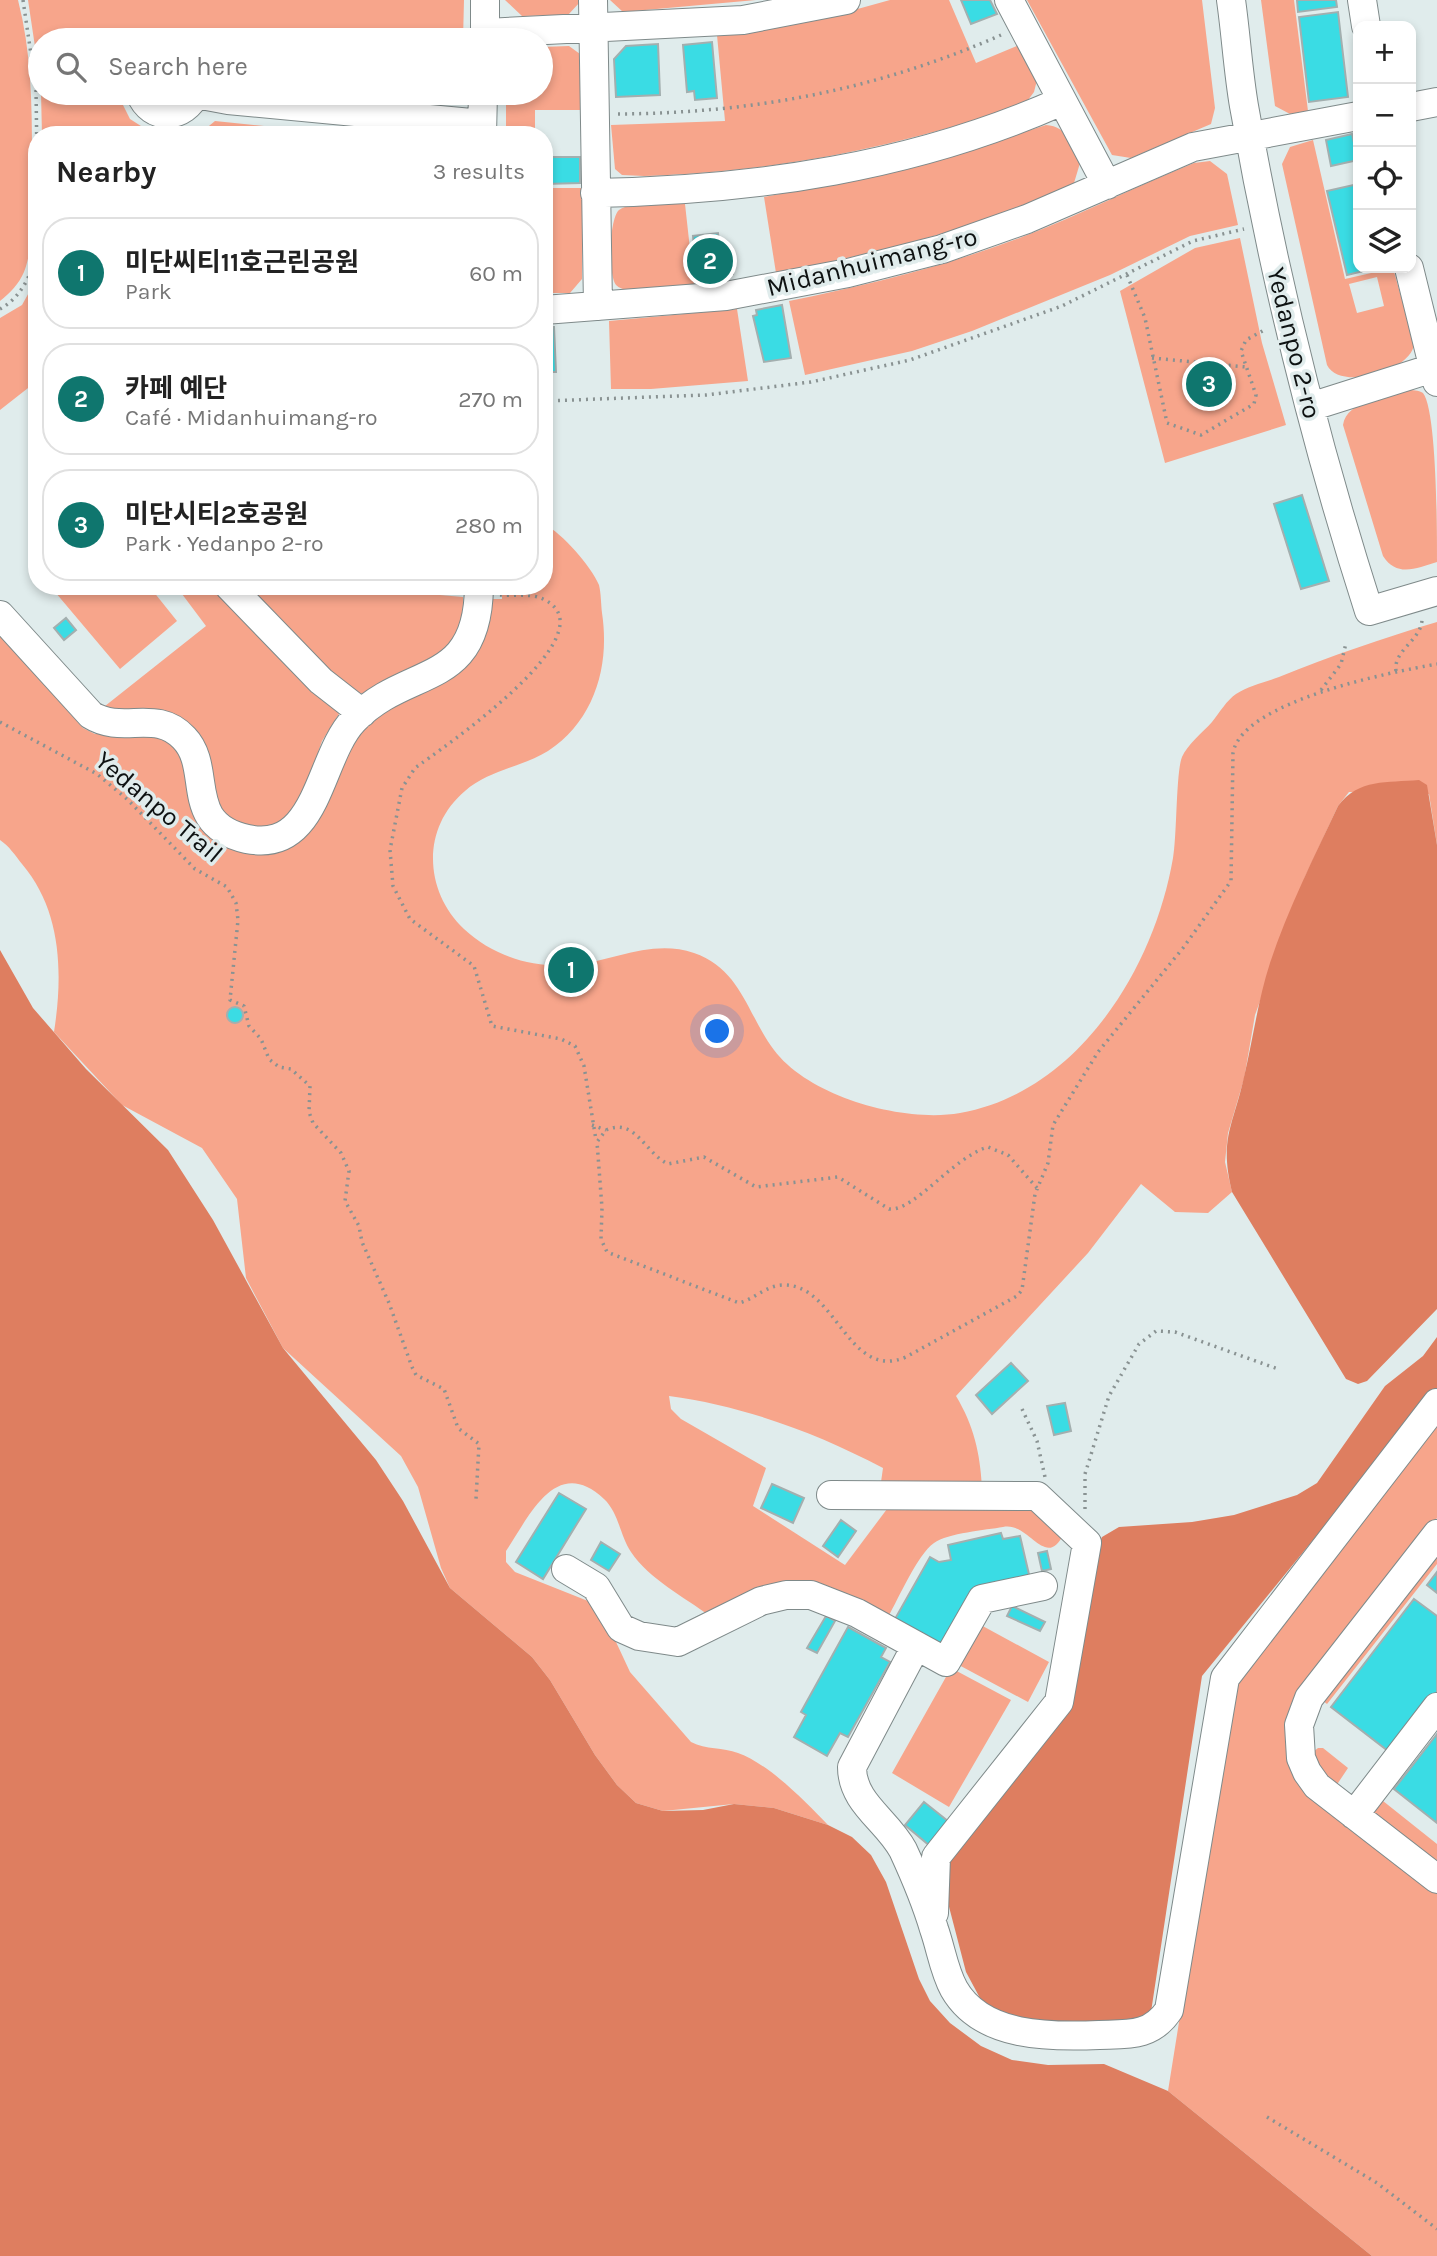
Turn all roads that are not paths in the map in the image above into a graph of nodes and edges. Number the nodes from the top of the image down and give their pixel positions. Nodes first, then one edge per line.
1 (485, 0) edge
2 (593, 0) edge
3 (846, 0) edge
4 (1009, 0) edge
5 (1231, 0) edge
6 (1362, 0) edge
7 (1365, 21) edge
8 (485, 28) edge
9 (593, 29) junction
10 (553, 32) edge
11 (1062, 101) junction
12 (1437, 102) edge
13 (146, 105) edge
14 (187, 105) edge
15 (270, 105) edge
16 (483, 105) edge
17 (1416, 106) edge
18 (1353, 117) edge
19 (448, 126) edge
20 (482, 126) edge
21 (1250, 136) junction
22 (1107, 185) junction
23 (596, 193) junction
24 (1410, 273) edge
25 (598, 306) junction
26 (553, 309) edge
27 (1435, 375) edge
28 (1310, 407) junction
29 (1437, 591) edge
30 (238, 595) edge
31 (485, 595) edge
32 (0, 615) edge
33 (362, 713) junction
34 (1437, 1403) edge
35 (831, 1495) dead end
36 (1437, 1534) edge
37 (566, 1569) dead end
38 (1043, 1586) dead end
39 (916, 1646) junction
40 (1437, 1707) edge
41 (1354, 1815) junction
42 (1437, 1880) edge
43 (934, 1926) junction

1 - 8 street
2 - 9 street
3 - 9 street
4 - 11 street
5 - 21 street, Yedanpo 2-ro
6 - 7 street
9 - 10 street
9 - 23 street
11 - 22 street
11 - 23 street
12 - 17 street
13 - 14 street
15 - 19 street
16 - 20 street
18 - 21 street, Midanhuimang-ro
21 - 22 street, Midanhuimang-ro
21 - 28 street, Yedanpo 2-ro
22 - 25 street, Midanhuimang-ro
23 - 25 street
24 - 27 street
25 - 26 street, Midanhuimang-ro
27 - 28 street
28 - 29 street, Yedanpo 2-ro
30 - 33 street
31 - 33 street
32 - 33 street
34 - 43 street
35 - 43 street
36 - 41 street
37 - 39 street
38 - 39 street
39 - 43 street
40 - 41 street
41 - 42 street

